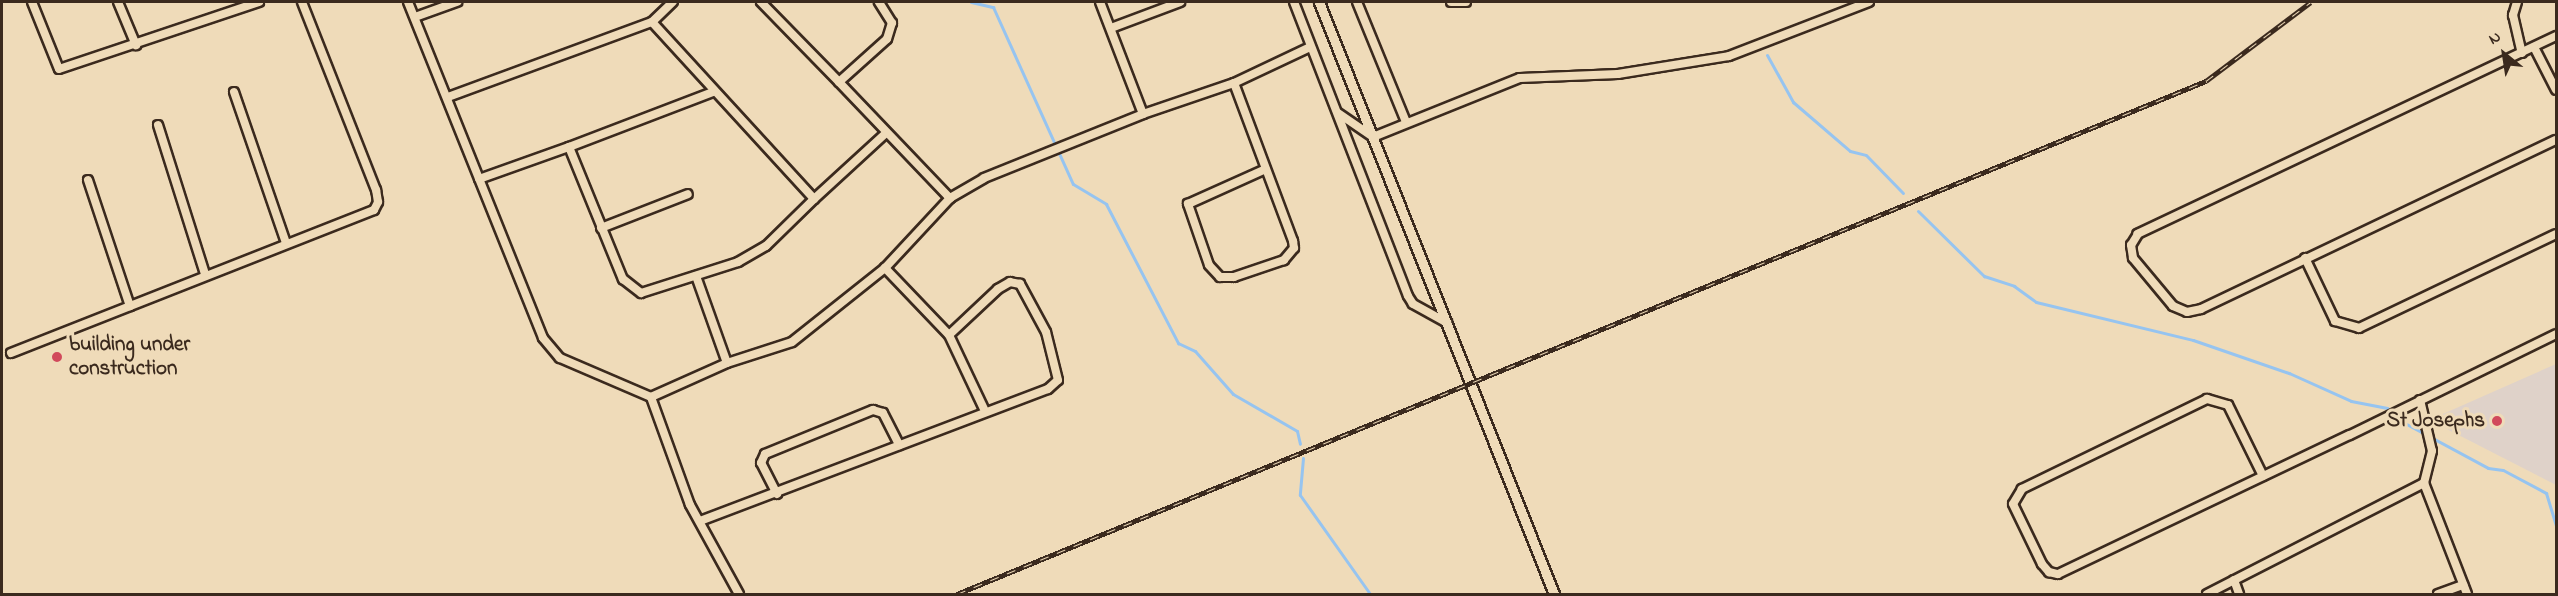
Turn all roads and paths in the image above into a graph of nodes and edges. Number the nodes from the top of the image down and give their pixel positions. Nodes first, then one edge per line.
1 (32, 2) edge
2 (118, 2) edge
3 (258, 2) edge
4 (302, 2) edge
5 (408, 2) edge
6 (457, 2) edge
7 (674, 2) edge
8 (761, 2) edge
9 (879, 2) edge
10 (1100, 2) edge
11 (1180, 2) edge
12 (1294, 2) edge
13 (1319, 2) edge
14 (1357, 2) edge
15 (1451, 2) edge
16 (1466, 2) edge
17 (1869, 2) edge
18 (2517, 2) edge
19 (415, 17) junction
20 (652, 22) junction
21 (1111, 28) junction
22 (2556, 36) edge
23 (136, 45) junction
24 (1310, 47) junction
25 (2534, 47) junction
26 (2522, 53) junction
27 (838, 82) junction
28 (1234, 83) junction
29 (2556, 90) edge
30 (234, 92) dead end
31 (713, 92) junction
32 (448, 97) junction
33 (1338, 113) junction
34 (1143, 114) junction
35 (1406, 122) junction
36 (158, 125) dead end
37 (885, 134) junction
38 (1373, 137) junction
39 (2556, 140) edge
40 (569, 147) junction
41 (1266, 169) junction
42 (478, 179) junction
43 (88, 180) dead end
44 (688, 194) dead end
45 (950, 198) junction
46 (814, 199) junction
47 (601, 228) junction
48 (2556, 234) edge
49 (286, 243) junction
50 (2305, 258) junction
51 (885, 268) junction
52 (205, 274) junction
53 (696, 276) junction
54 (130, 306) junction
55 (1448, 323) junction
56 (2556, 334) edge
57 (949, 335) junction
58 (11, 353) dead end
59 (727, 363) junction
60 (651, 397) junction
61 (2420, 400) junction
62 (985, 411) junction
63 (899, 445) junction
64 (2263, 476) junction
65 (2424, 483) junction
66 (777, 494) junction
67 (700, 521) junction
68 (2234, 580) junction
69 (2463, 585) junction
70 (739, 594) edge
71 (1554, 594) edge
72 (2207, 594) edge
73 (2239, 594) edge
74 (2438, 594) edge
75 (2467, 594) edge

1 - 23 street
2 - 23 street
3 - 23 street
4 - 49 street
5 - 19 street
6 - 19 street
7 - 20 street
8 - 27 street
9 - 27 street
10 - 21 street
11 - 21 street
12 - 24 street
13 - 38 street
14 - 35 street
15 - 16 street
17 - 35 street
18 - 26 street
19 - 32 street
20 - 31 street
20 - 32 street
21 - 34 street
22 - 25 street
24 - 28 street
24 - 33 street
25 - 26 street
25 - 29 street
26 - 50 street
27 - 37 street
28 - 34 street
28 - 41 street
30 - 49 street
31 - 40 street
31 - 46 street
32 - 42 street
33 - 38 street
33 - 55 street
34 - 45 street
35 - 38 street
36 - 52 street
37 - 45 street
37 - 46 street
38 - 55 street
39 - 50 street
40 - 42 street
40 - 47 street
41 - 41 street
42 - 60 street
43 - 54 street
44 - 47 street
45 - 51 street
46 - 53 street
47 - 53 street
48 - 50 street
49 - 52 street
51 - 57 street
51 - 59 street
52 - 54 street
53 - 59 street
54 - 58 street
55 - 71 street
56 - 61 street
57 - 62 street
57 - 62 street
59 - 60 street
60 - 67 street
61 - 64 street
61 - 65 street
62 - 63 street
63 - 66 street
63 - 66 street
64 - 64 street
65 - 68 street
65 - 69 street
66 - 67 street
67 - 70 street
68 - 72 street
68 - 73 street
69 - 74 street
69 - 75 street

